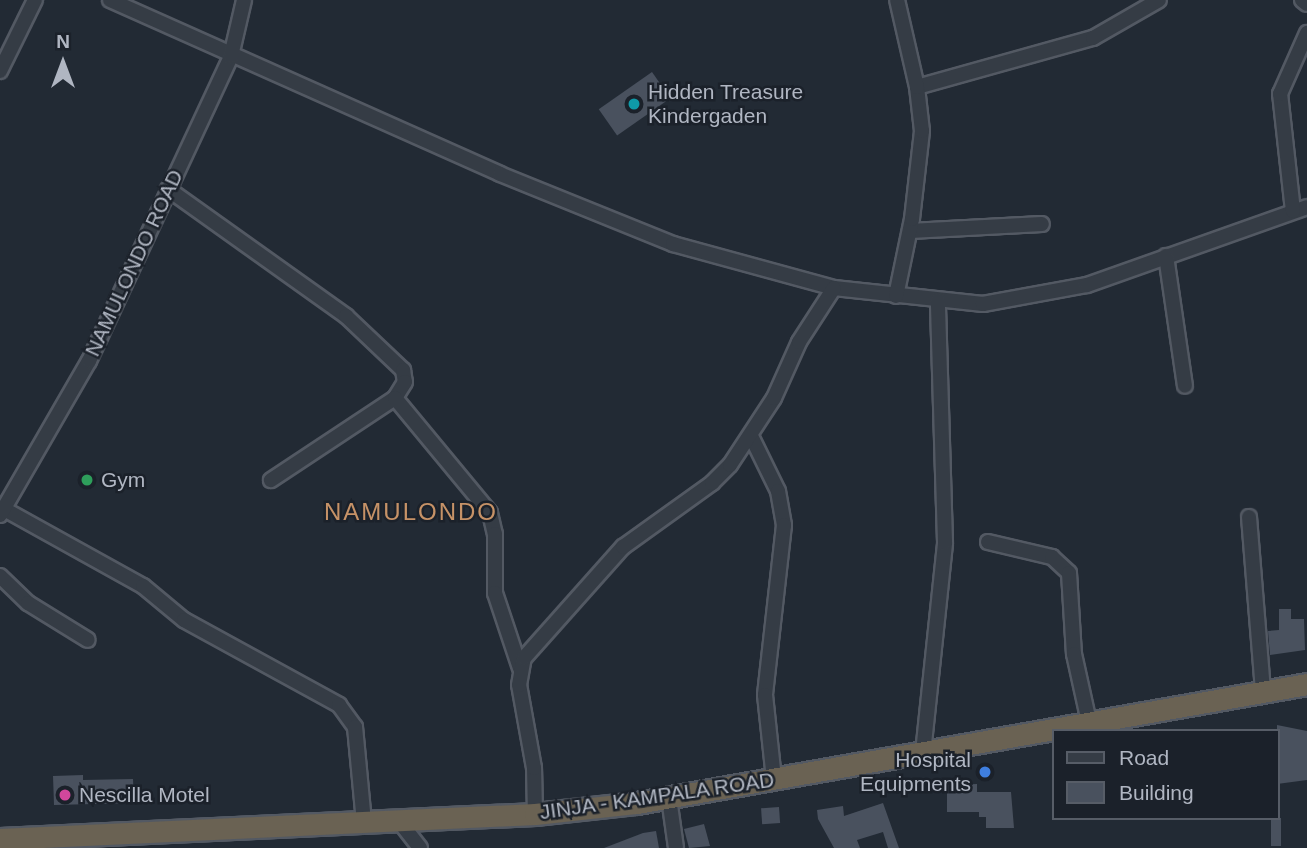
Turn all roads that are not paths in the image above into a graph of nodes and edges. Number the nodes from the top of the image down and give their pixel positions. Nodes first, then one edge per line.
1 (35, 0) edge
2 (110, 0) edge
3 (244, 0) edge
4 (897, 0) edge
5 (1159, 0) edge
6 (1302, 0) edge
7 (1307, 4) edge
8 (1307, 33) edge
9 (231, 56) junction
10 (0, 71) edge
11 (917, 87) junction
12 (168, 189) junction
13 (1300, 209) edge
14 (1042, 224) dead end
15 (909, 232) junction
16 (1166, 256) junction
17 (834, 288) junction
18 (896, 296) junction
19 (938, 300) junction
20 (1185, 386) dead end
21 (395, 398) junction
22 (751, 436) junction
23 (271, 480) dead end
24 (2, 512) edge
25 (1249, 517) dead end
26 (988, 542) dead end
27 (0, 576) edge
28 (88, 640) dead end
29 (520, 668) junction
30 (1307, 684) edge
31 (1263, 692) junction
32 (1090, 722) junction
33 (1052, 729) edge
34 (1052, 729) edge
35 (923, 753) junction
36 (774, 779) junction
37 (669, 797) junction
38 (535, 814) junction
39 (399, 821) junction
40 (364, 822) junction
41 (0, 839) edge
42 (118, 841) edge
43 (69, 842) edge
44 (420, 848) edge
45 (676, 848) edge

1 - 10 street
2 - 9 street
3 - 9 street, NAMULONDO ROAD
4 - 11 street
5 - 11 street
6 - 7 street
8 - 13 street
9 - 12 street, NAMULONDO ROAD
9 - 17 street
11 - 15 street
12 - 21 street
12 - 24 street, NAMULONDO ROAD
13 - 16 street
14 - 15 street
15 - 18 street
16 - 19 street
16 - 20 street
17 - 18 street
17 - 22 street
18 - 19 street
19 - 35 street
21 - 23 street
21 - 29 street
22 - 29 street
22 - 36 street
24 - 40 street
25 - 31 street
26 - 32 street
27 - 28 street
29 - 38 street
30 - 31 highway, JINJA - KAMPALA ROAD
31 - 32 highway, JINJA - KAMPALA ROAD
32 - 33 highway, JINJA - KAMPALA ROAD
34 - 35 highway, JINJA - KAMPALA ROAD
35 - 36 highway, JINJA - KAMPALA ROAD
36 - 37 highway, JINJA - KAMPALA ROAD
37 - 38 highway, JINJA - KAMPALA ROAD
37 - 45 street
38 - 39 highway, JINJA - KAMPALA ROAD
39 - 40 highway, JINJA - KAMPALA ROAD
39 - 44 street
40 - 42 highway, JINJA - KAMPALA ROAD
41 - 43 highway, JINJA - KAMPALA ROAD
42 - 43 highway, JINJA - KAMPALA ROAD

